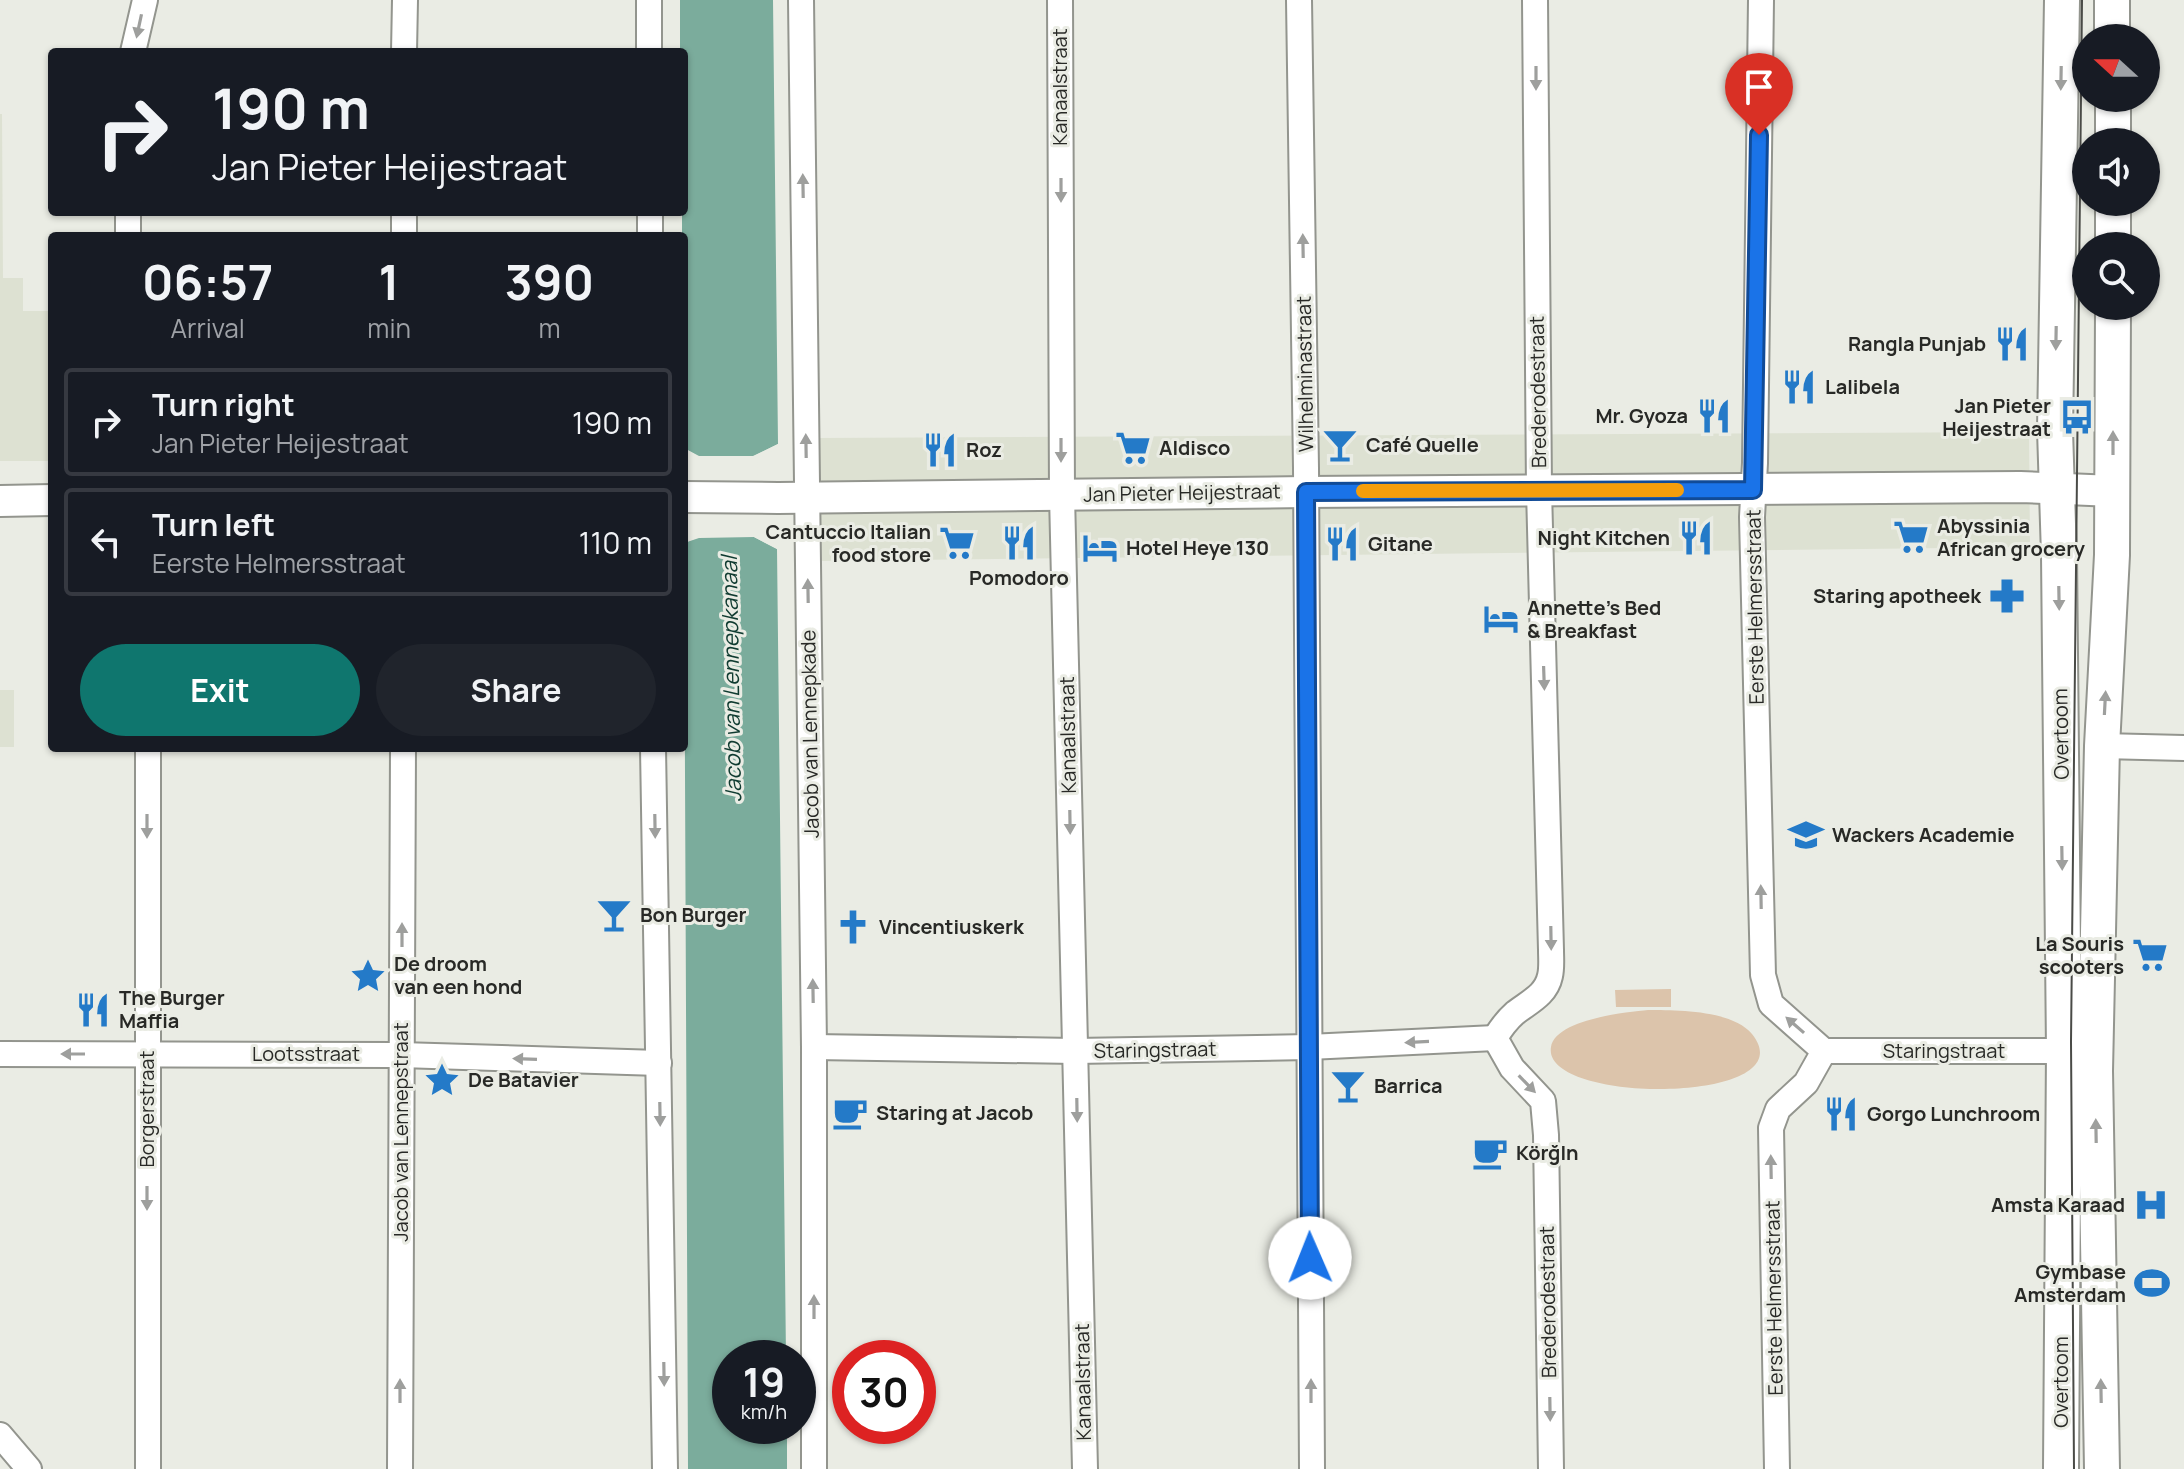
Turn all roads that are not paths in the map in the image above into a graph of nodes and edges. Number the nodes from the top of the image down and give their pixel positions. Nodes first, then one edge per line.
1 (145, 0) edge
2 (405, 0) edge
3 (649, 0) edge
4 (801, 0) edge
5 (1060, 0) edge
6 (1299, 0) edge
7 (1535, 0) edge
8 (1761, 0) edge
9 (2062, 0) edge
10 (2112, 0) edge
11 (2112, 24) edge
12 (134, 48) edge
13 (404, 48) edge
14 (649, 48) edge
15 (2113, 320) edge
16 (2057, 489) junction
17 (1539, 490) junction
18 (1753, 490) junction
19 (2113, 491) junction
20 (1306, 492) junction
21 (1062, 495) junction
22 (688, 497) edge
23 (792, 498) junction
24 (48, 500) edge
25 (0, 501) edge
26 (2102, 746) junction
27 (2184, 748) edge
28 (148, 752) edge
29 (403, 752) edge
30 (653, 752) edge
31 (1495, 1038) junction
32 (814, 1047) junction
33 (1309, 1047) junction
34 (1075, 1051) junction
35 (1824, 1051) junction
36 (2064, 1051) junction
37 (147, 1053) junction
38 (0, 1054) edge
39 (401, 1055) junction
40 (659, 1063) junction
41 (0, 1435) edge
42 (29, 1469) edge
43 (148, 1469) edge
44 (400, 1469) edge
45 (665, 1469) edge
46 (814, 1469) edge
47 (1085, 1469) edge
48 (1312, 1469) edge
49 (1551, 1469) edge
50 (1777, 1469) edge
51 (2061, 1469) edge
52 (2102, 1469) edge

1 -> 12 street
2 - 13 street
3 - 14 street
23 -> 4 street, Jacob van Lennepkade
5 -> 21 street, Kanaalstraat
20 -> 6 street, Wilhelminastraat
7 -> 17 street, Brederodestraat
8 - 18 street, Eerste Helmersstraat
9 -> 16 main road, Overtoom
10 - 11 main road
19 -> 15 main road, Overtoom
16 - 18 street, Jan Pieter Heijestraat
16 - 19 street, Jan Pieter Heijestraat
16 -> 36 main road, Overtoom
17 - 18 street, Jan Pieter Heijestraat
17 - 20 street, Jan Pieter Heijestraat
17 -> 31 street, Brederodestraat
35 -> 18 street, Eerste Helmersstraat
26 -> 19 main road, Overtoom
20 - 21 street, Jan Pieter Heijestraat
20 - 33 street, Wilhelminastraat
21 - 23 street, Jan Pieter Heijestraat
21 -> 34 street, Kanaalstraat
22 - 23 street, Jan Pieter Heijestraat
32 -> 23 street, Jacob van Lennepkade
24 - 25 street
26 - 27 street
52 -> 26 main road, Overtoom
28 -> 37 street, Borgerstraat
39 -> 29 street, Jacob van Lennepstraat
30 -> 40 street
31 -> 33 street, Staringstraat
31 -> 49 street, Brederodestraat
32 - 34 street, Staringstraat
46 -> 32 street, Jacob van Lennepkade
33 - 34 street, Staringstraat
48 -> 33 street, Wilhelminastraat
34 -> 47 street, Kanaalstraat
35 - 36 street, Staringstraat
50 -> 35 street, Eerste Helmersstraat
36 - 51 main road, Overtoom
37 -> 38 street, Lootsstraat
37 - 39 street, Lootsstraat
37 -> 43 street, Borgerstraat
40 -> 39 street, Lootsstraat
44 -> 39 street, Jacob van Lennepstraat
40 -> 45 street
41 - 42 street

